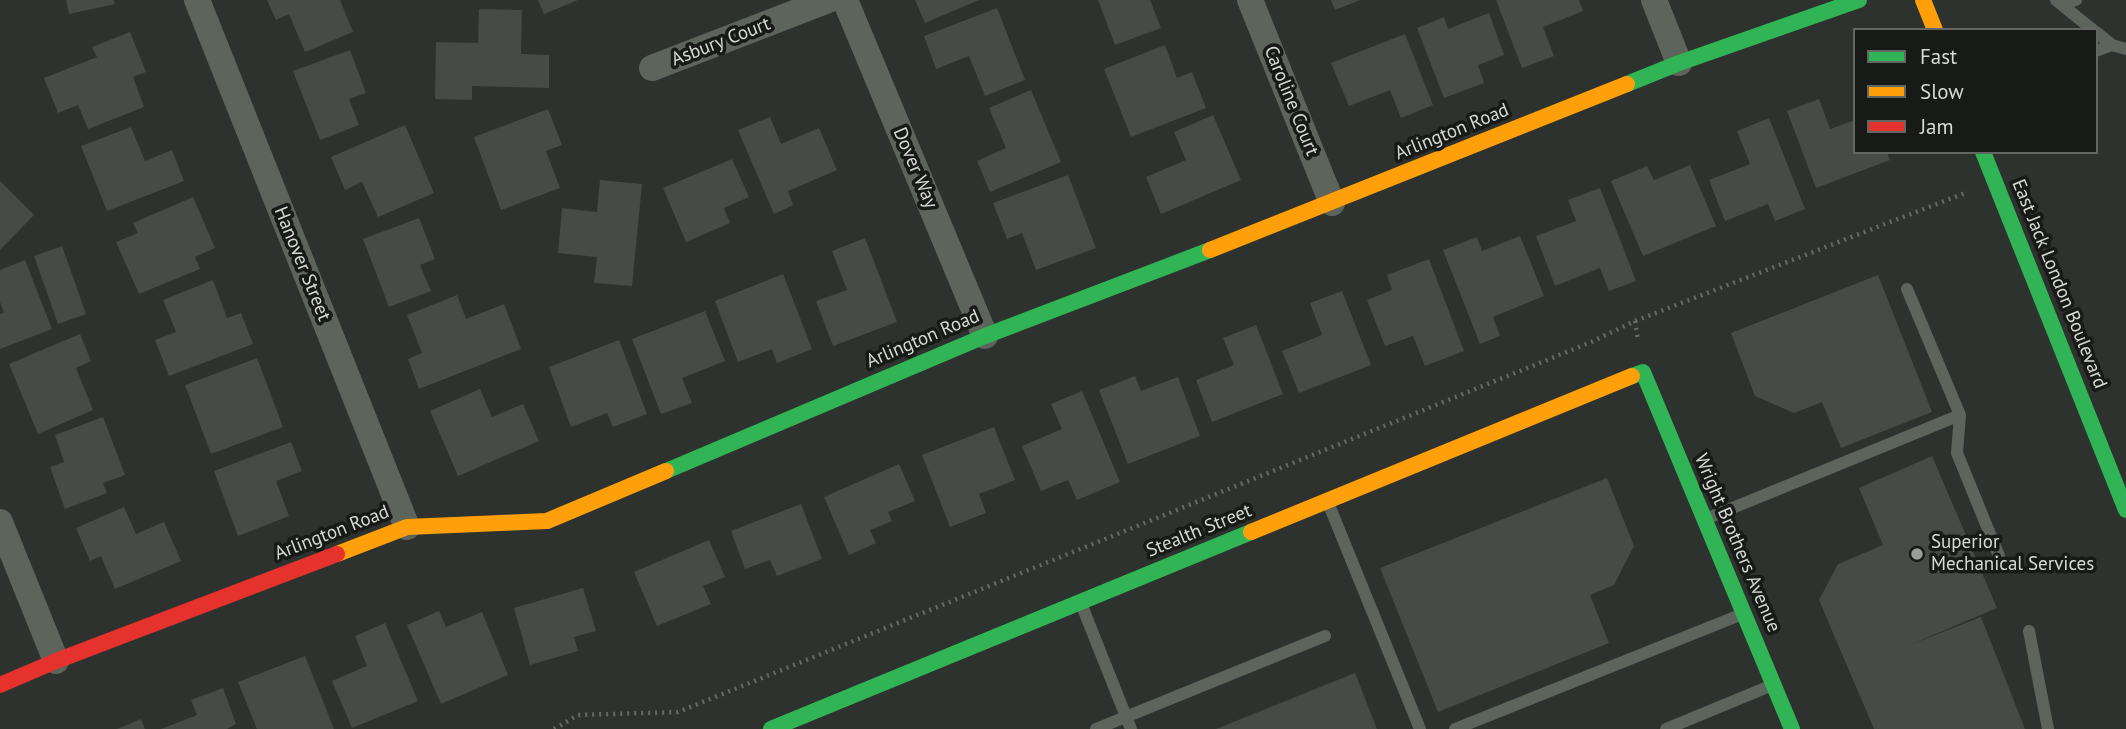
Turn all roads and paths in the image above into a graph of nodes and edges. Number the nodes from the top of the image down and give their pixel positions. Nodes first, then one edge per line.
1 (197, 0) edge
2 (828, 0) edge
3 (845, 0) edge
4 (1250, 0) edge
5 (1654, 0) edge
6 (1859, 0) edge
7 (1923, 0) edge
8 (2076, 0) edge
9 (2059, 3) edge
10 (1934, 28) edge
11 (2091, 28) edge
12 (2098, 33) edge
13 (2112, 45) junction
14 (2126, 49) edge
15 (2098, 50) edge
16 (1679, 63) junction
17 (652, 68) dead end
18 (1984, 154) edge
19 (1995, 181) junction
20 (1332, 203) junction
21 (1907, 289) dead end
22 (985, 336) junction
23 (1643, 372) joint
24 (1960, 415) junction
25 (1328, 501) junction
26 (2126, 510) edge
27 (1704, 520) junction
28 (0, 522) edge
29 (407, 527) junction
30 (1999, 556) dead end
31 (1080, 603) junction
32 (1744, 614) junction
33 (2029, 631) dead end
34 (1325, 636) dead end
35 (56, 661) junction
36 (0, 685) edge
37 (1774, 685) junction
38 (1128, 723) edge
39 (554, 729) edge
40 (771, 729) edge
41 (1096, 729) edge
42 (1420, 729) edge
43 (1455, 729) edge
44 (1666, 729) edge
45 (1792, 729) edge
46 (2048, 729) edge

1 - 29 street, Hanover Street
2 - 17 street, Asbury Court
3 - 22 street, Dover Way
4 - 20 street, Caroline Court
5 - 16 street
6 - 16 street, Arlington Road
7 - 10 street
8 - 9 lane
9 - 11 lane
12 - 13 lane
13 - 14 lane
13 - 15 lane
16 - 20 street, Arlington Road
18 - 19 street, East Jack London Boulevard
19 - 26 street, East Jack London Boulevard
19 - 39 path
20 - 22 street, Arlington Road
21 - 24 lane
22 - 29 street, Arlington Road
23 - 25 street, Stealth Street
23 - 27 street, Wright Brothers Avenue
24 - 27 lane
24 - 30 lane
25 - 31 street, Stealth Street
25 - 42 lane
27 - 32 street, Wright Brothers Avenue
28 - 35 street
29 - 35 street, Arlington Road
31 - 38 lane
31 - 40 street, Stealth Street
32 - 37 street, Wright Brothers Avenue
32 - 43 lane
33 - 46 lane
34 - 38 lane
35 - 36 street, Arlington Road
37 - 44 lane
37 - 45 street, Wright Brothers Avenue
38 - 41 lane

